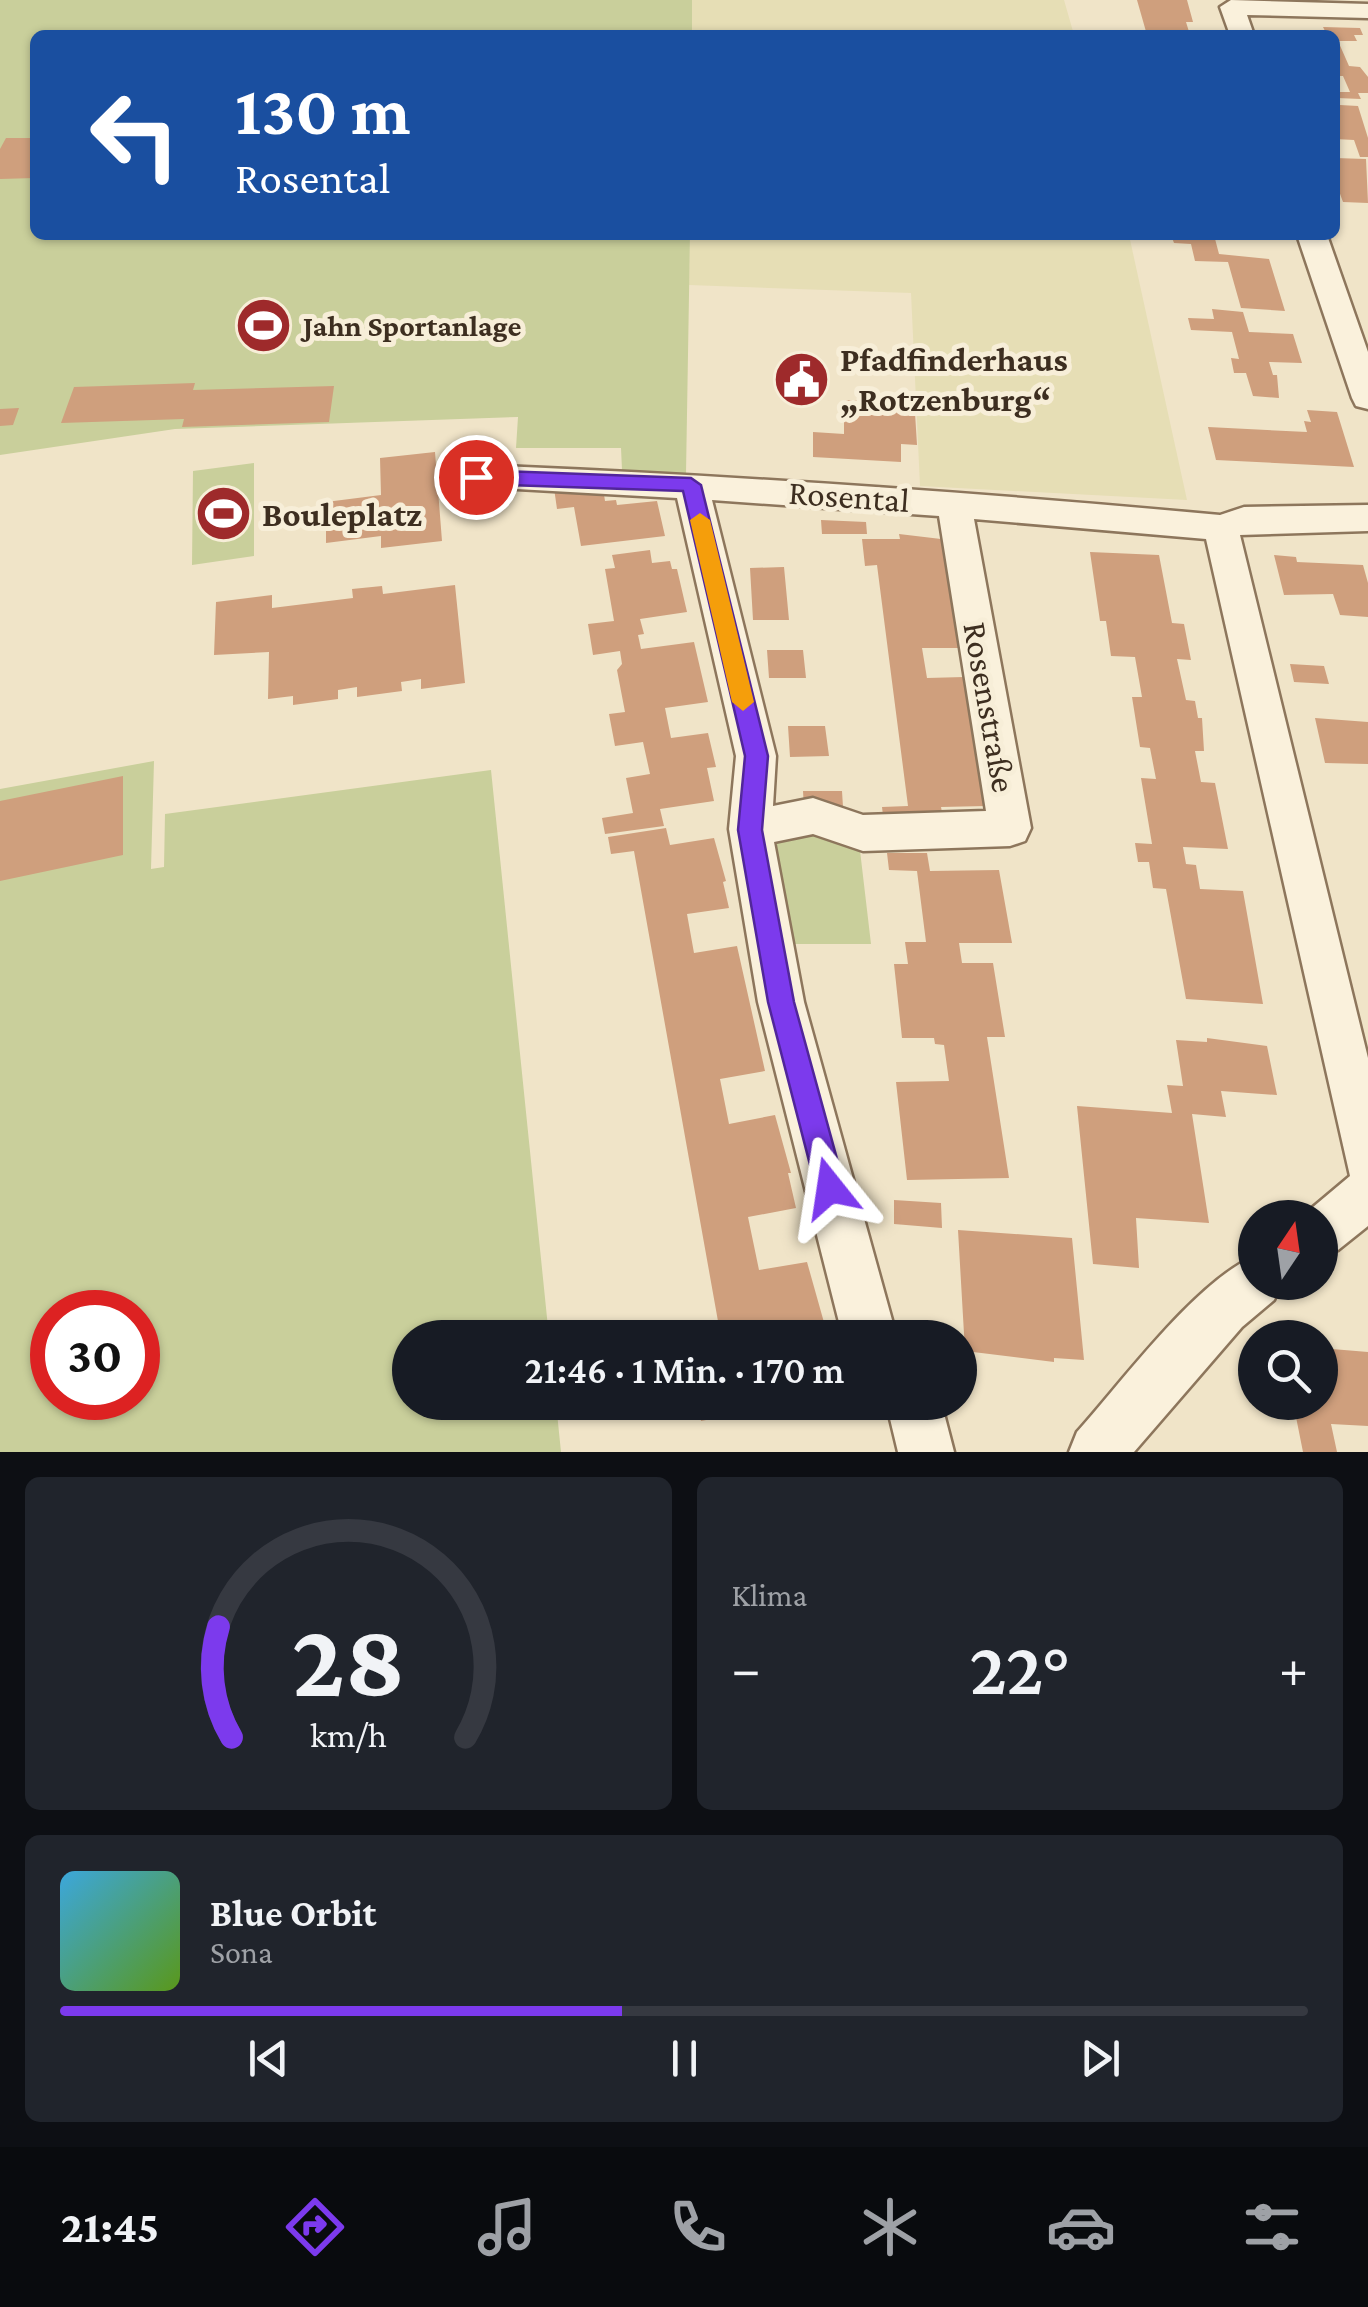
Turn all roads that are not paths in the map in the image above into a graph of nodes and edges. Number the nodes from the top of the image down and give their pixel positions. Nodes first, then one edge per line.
1 (1203, 6) dead end
2 (1232, 7) junction
3 (1365, 7) edge
4 (1240, 30) edge
5 (1314, 240) edge
6 (1368, 398) edge
7 (476, 477) dead end
8 (691, 485) junction
9 (954, 503) junction
10 (1368, 518) edge
11 (1221, 528) junction
12 (750, 830) junction
13 (1368, 1160) edge
14 (1368, 1194) edge
15 (1338, 1218) edge
16 (1238, 1296) edge
17 (865, 1320) edge
18 (918, 1420) edge
19 (926, 1452) edge
20 (1097, 1452) edge

1 - 2 street
2 - 3 street
2 - 4 street
5 - 6 street
7 - 8 street, Rosental
8 - 9 street, Rosental
8 - 12 street
9 - 11 street, Rosental
9 - 12 street, Rosenstraße
10 - 11 street, Rosental
11 - 13 street
12 - 17 street
14 - 15 street
16 - 20 street
18 - 19 street

